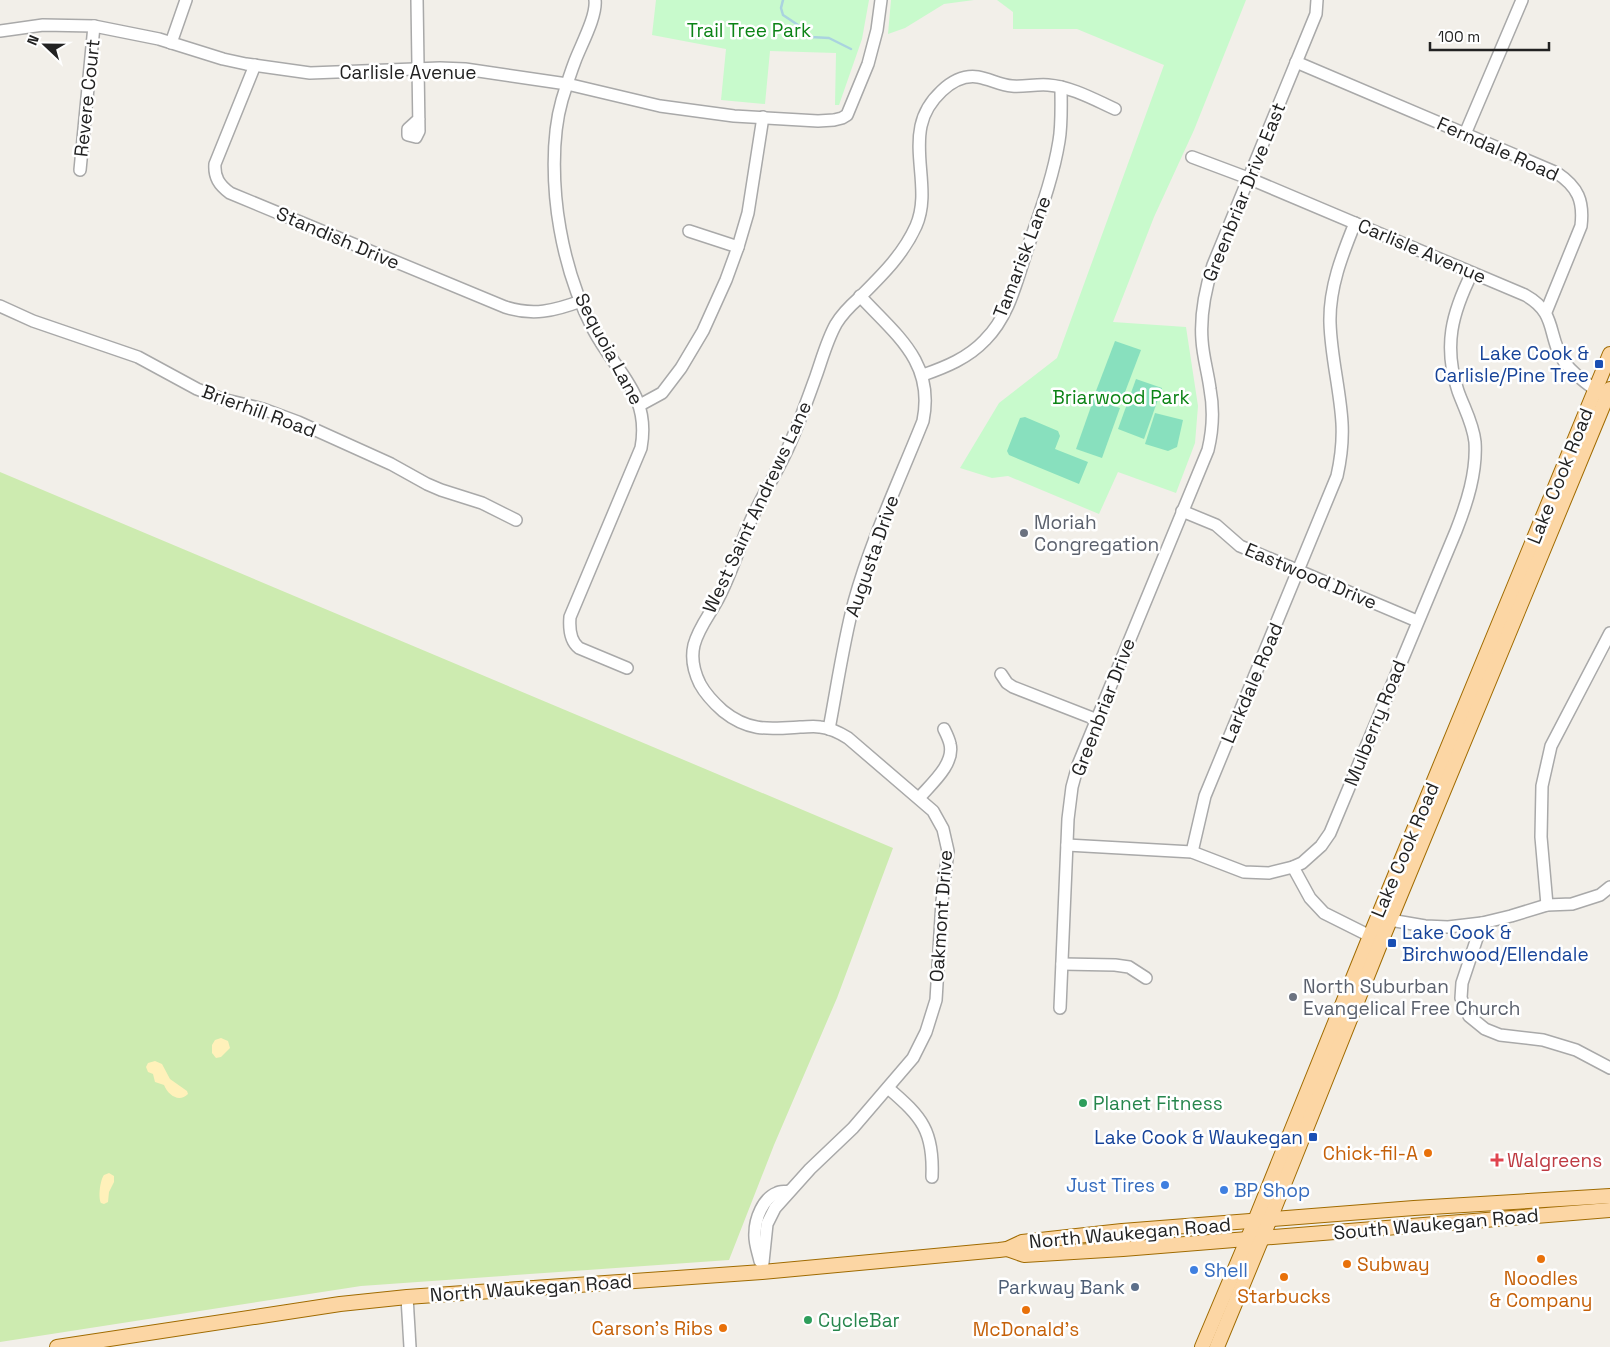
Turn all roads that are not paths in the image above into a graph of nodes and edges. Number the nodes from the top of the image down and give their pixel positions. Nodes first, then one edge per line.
1 (186, 0) edge
2 (418, 0) edge
3 (595, 0) edge
4 (881, 0) edge
5 (1317, 0) edge
6 (1522, 0) edge
7 (94, 26) junction
8 (0, 31) edge
9 (171, 43) junction
10 (1296, 62) junction
11 (255, 66) junction
12 (418, 69) junction
13 (567, 84) junction
14 (1061, 87) junction
15 (1115, 109) dead end
16 (763, 117) junction
17 (419, 119) dead end
18 (1466, 134) junction
19 (1192, 157) dead end
20 (80, 170) dead end
21 (1248, 178) junction
22 (1355, 223) junction
23 (690, 231) dead end
24 (738, 247) junction
25 (1472, 273) junction
26 (860, 296) junction
27 (581, 301) junction
28 (0, 306) edge
29 (1546, 312) junction
30 (1610, 354) edge
31 (924, 381) junction
32 (1605, 394) edge
33 (640, 405) junction
34 (1196, 477) joint
35 (1182, 511) junction
36 (516, 520) dead end
37 (1298, 571) junction
38 (1417, 621) junction
39 (1610, 633) edge
40 (627, 668) dead end
41 (1001, 674) dead end
42 (700, 683) joint
43 (1096, 719) junction
44 (944, 728) dead end
45 (829, 729) junction
46 (919, 798) junction
47 (1067, 845) junction
48 (1192, 852) junction
49 (1294, 868) junction
50 (1610, 887) edge
51 (1546, 905) junction
52 (1390, 920) junction
53 (1482, 923) junction
54 (1375, 939) junction
55 (1062, 964) junction
56 (1146, 978) dead end
57 (1060, 1008) dead end
58 (1610, 1068) edge
59 (888, 1088) junction
60 (932, 1178) dead end
61 (1610, 1196) edge
62 (1610, 1210) edge
63 (1270, 1220) junction
64 (1255, 1221) junction
65 (1263, 1237) junction
66 (1248, 1238) junction
67 (1007, 1249) junction
68 (762, 1272) junction
69 (407, 1297) junction
70 (57, 1347) edge
71 (410, 1347) edge
72 (1202, 1347) edge
73 (1217, 1347) edge

1 - 9 street
2 - 12 street
3 - 13 street, Sequoia Lane
4 - 16 street, Carlisle Avenue
5 - 10 street, Greenbriar Drive East
6 - 18 street
7 - 8 street, Carlisle Avenue
7 - 9 street, Carlisle Avenue
7 - 20 street, Revere Court
9 - 11 street, Carlisle Avenue
10 - 18 street, Ferndale Road
10 - 21 street, Greenbriar Drive East
11 - 12 street, Carlisle Avenue
11 - 27 street, Standish Drive
12 - 13 street, Carlisle Avenue
12 - 17 street
13 - 16 street, Carlisle Avenue
13 - 27 street, Sequoia Lane
14 - 15 street, West Saint Andrews Lane
14 - 26 street, West Saint Andrews Lane
14 - 31 street, Tamarisk Lane
16 - 24 street
18 - 29 street, Ferndale Road
19 - 21 street, Carlisle Avenue
21 - 22 street, Carlisle Avenue
21 - 34 street, Greenbriar Drive East
22 - 25 street, Carlisle Avenue
22 - 37 street, Larkdale Road
23 - 24 street
24 - 33 street
25 - 29 street, Carlisle Avenue
25 - 38 street, Mulberry Road
26 - 31 street, Augusta Drive
26 - 42 street, West Saint Andrews Lane
27 - 33 street, Sequoia Lane
28 - 36 street, Brierhill Road
29 - 32 street
30 - 32 main road, Lake Cook Road
31 - 45 street, Augusta Drive
32 - 52 main road, Lake Cook Road
32 - 54 main road, Lake Cook Road
33 - 40 street, Sequoia Lane
34 - 35 street, Greenbriar Drive
35 - 37 street, Eastwood Drive
35 - 43 street, Greenbriar Drive
37 - 38 street, Eastwood Drive
37 - 48 street, Larkdale Road
38 - 49 street, Mulberry Road
39 - 51 street
41 - 43 street
42 - 45 street, Oakmont Drive
43 - 47 street, Greenbriar Drive
44 - 46 street
45 - 46 street, Oakmont Drive
46 - 59 street, Oakmont Drive
47 - 48 street
47 - 55 street, Greenbriar Drive
48 - 49 street
49 - 54 street
50 - 51 street
51 - 53 street
52 - 53 street
52 - 54 main road, Lake Cook Road
53 - 58 street
54 - 63 main road, Lake Cook Road
54 - 64 main road, Lake Cook Road
55 - 56 street
55 - 57 street, Greenbriar Drive
59 - 60 street
59 - 68 street, Oakmont Drive
61 - 63 main road, South Waukegan Road
62 - 65 main road, South Waukegan Road
63 - 64 main road, South Waukegan Road
63 - 65 main road, Lake Cook Road
64 - 66 main road, Lake Cook Road
64 - 67 main road, North Waukegan Road
65 - 66 main road, South Waukegan Road
65 - 73 main road, Lake Cook Road
66 - 67 main road, North Waukegan Road
66 - 72 main road, Lake Cook Road
67 - 68 main road, North Waukegan Road
68 - 69 main road, North Waukegan Road
69 - 70 main road, North Waukegan Road
69 - 71 street

